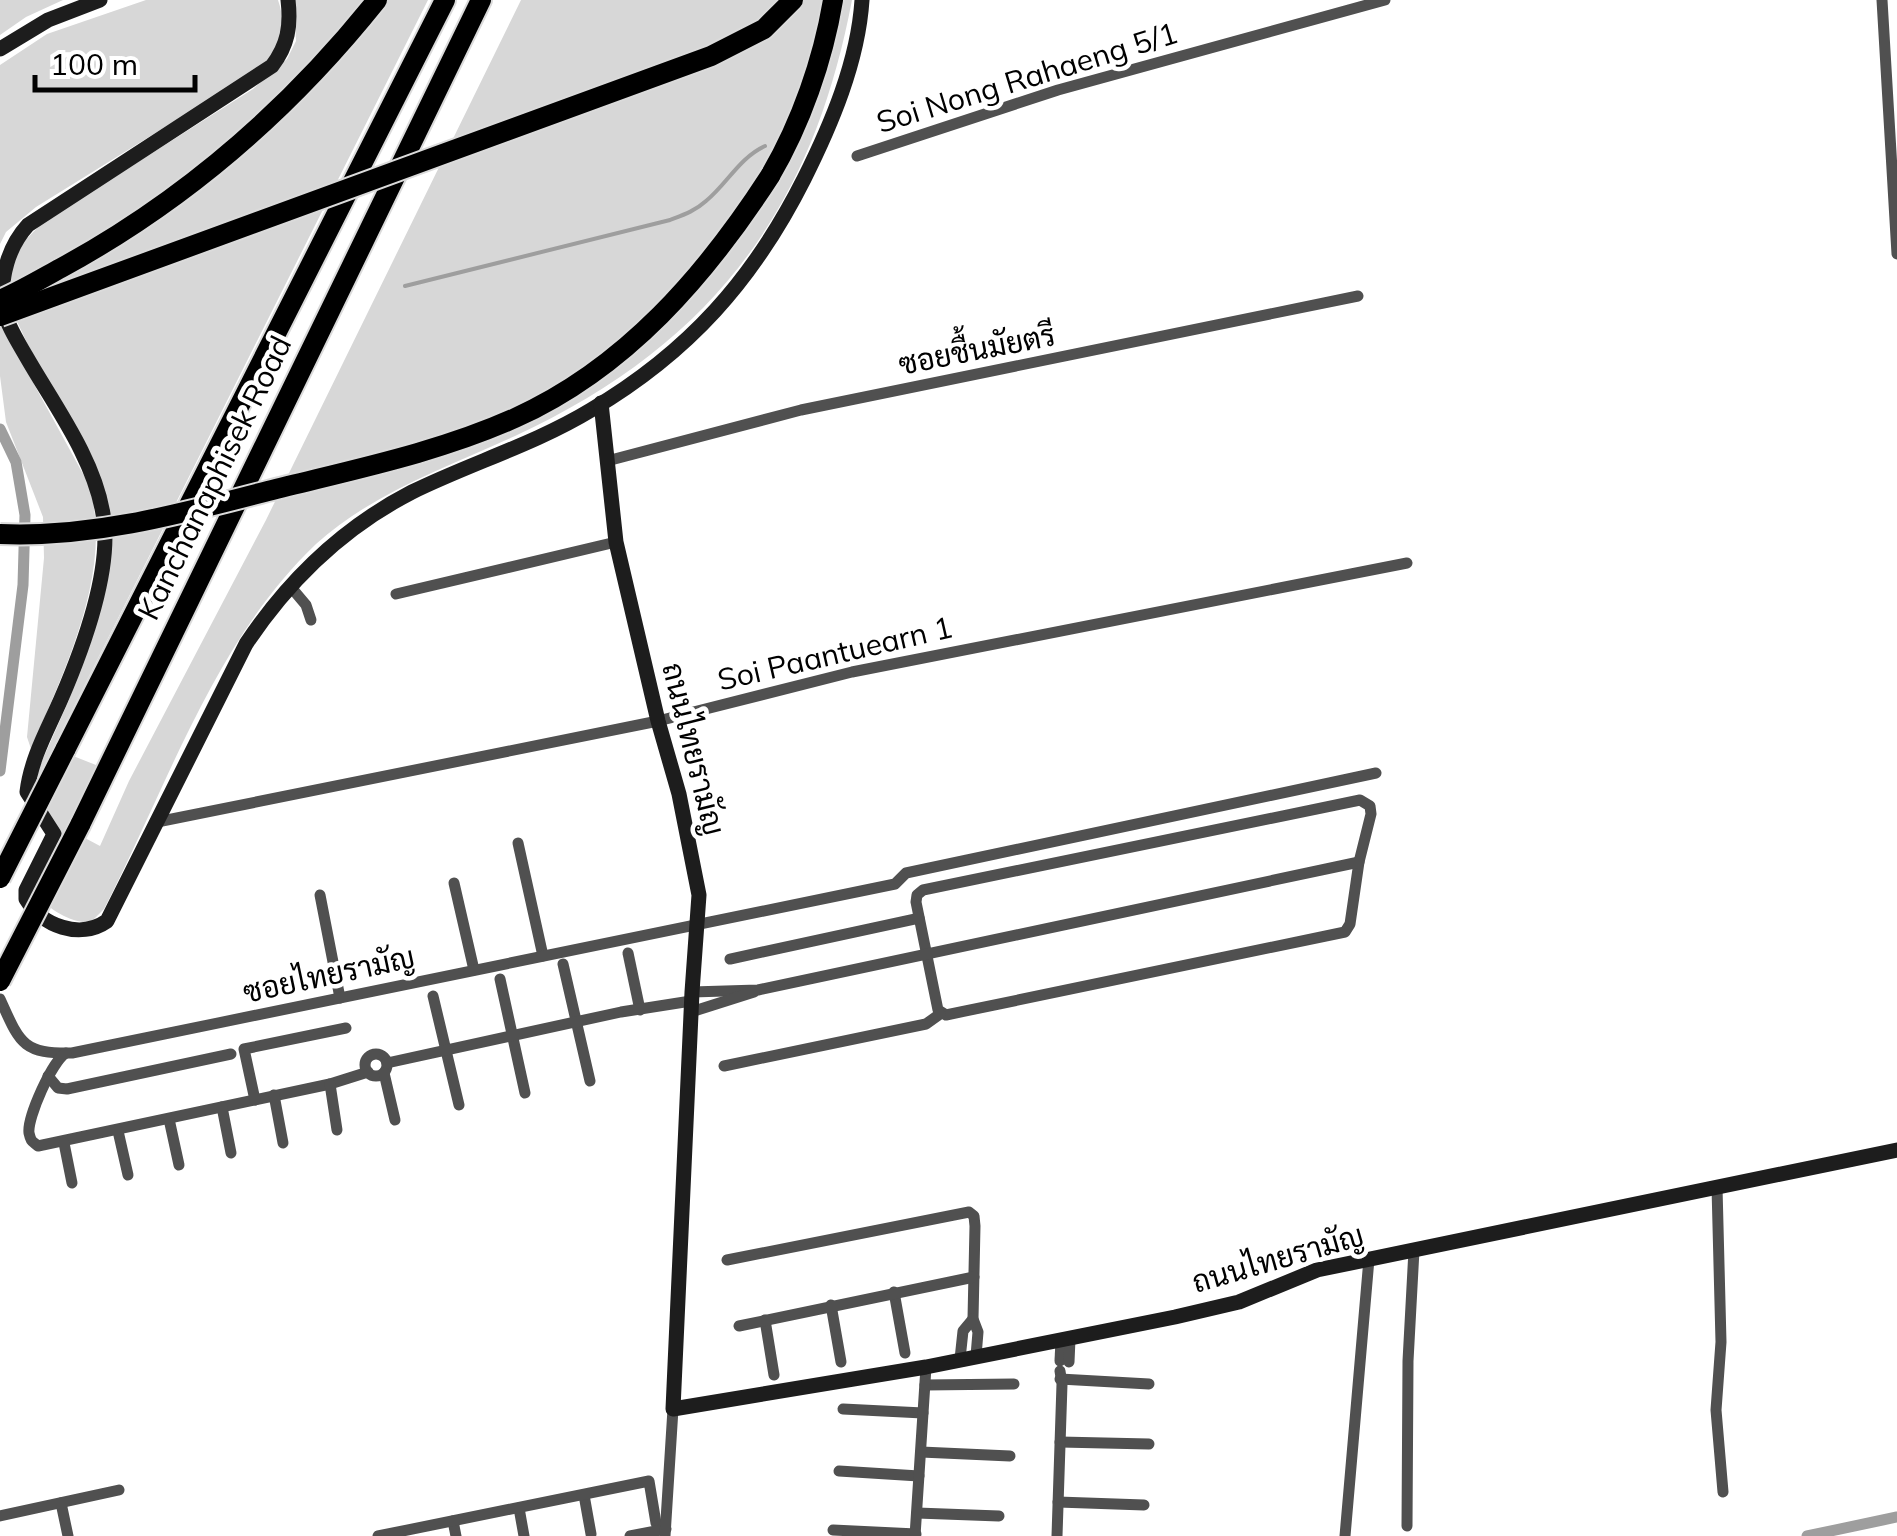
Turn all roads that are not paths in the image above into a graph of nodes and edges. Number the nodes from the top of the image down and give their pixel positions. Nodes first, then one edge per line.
1 (100, 0) edge
2 (288, 0) edge
3 (377, 0) edge
4 (445, 0) edge
5 (481, 0) edge
6 (491, 0) edge
7 (793, 0) edge
8 (833, 0) edge
9 (862, 0) edge
10 (1386, 0) edge
11 (1882, 0) edge
12 (458, 46) junction
13 (0, 49) edge
14 (857, 156) dead end
15 (1897, 254) edge
16 (1358, 296) dead end
17 (0, 300) edge
18 (0, 316) edge
19 (601, 404) junction
20 (607, 461) junction
21 (0, 534) edge
22 (616, 542) junction
23 (1407, 563) dead end
24 (290, 586) junction
25 (396, 594) dead end
26 (311, 620) dead end
27 (658, 721) junction
28 (1376, 773) dead end
29 (157, 822) junction
30 (518, 843) dead end
31 (1359, 862) junction
32 (0, 878) edge
33 (454, 882) dead end
34 (320, 895) dead end
35 (919, 918) junction
36 (696, 926) junction
37 (628, 954) dead end
38 (926, 954) junction
39 (543, 956) junction
40 (730, 959) dead end
41 (562, 964) dead end
42 (474, 970) junction
43 (500, 979) dead end
44 (0, 981) edge
45 (758, 990) junction
46 (434, 996) dead end
47 (0, 998) edge
48 (340, 998) junction
49 (691, 1006) junction
50 (640, 1010) junction
51 (940, 1014) junction
52 (576, 1022) junction
53 (346, 1028) dead end
54 (511, 1036) junction
55 (447, 1051) junction
56 (66, 1053) junction
57 (231, 1054) dead end
58 (724, 1066) dead end
59 (386, 1068) junction
60 (368, 1072) junction
61 (48, 1076) junction
62 (590, 1081) dead end
63 (330, 1084) junction
64 (525, 1094) dead end
65 (274, 1095) junction
66 (256, 1100) junction
67 (459, 1105) dead end
68 (222, 1107) junction
69 (169, 1119) junction
70 (395, 1120) dead end
71 (337, 1130) dead end
72 (118, 1131) junction
73 (64, 1143) junction
74 (283, 1144) dead end
75 (1897, 1150) edge
76 (231, 1153) dead end
77 (179, 1165) dead end
78 (128, 1175) dead end
79 (72, 1183) dead end
80 (1716, 1187) junction
81 (1414, 1250) junction
82 (727, 1260) dead end
83 (1369, 1260) junction
84 (974, 1277) junction
85 (894, 1292) junction
86 (830, 1305) junction
87 (765, 1320) junction
88 (739, 1326) dead end
89 (1066, 1340) junction
90 (905, 1353) dead end
91 (968, 1358) junction
92 (841, 1362) dead end
93 (926, 1366) junction
94 (1064, 1373) junction
95 (774, 1375) dead end
96 (1014, 1384) dead end
97 (1149, 1384) dead end
98 (926, 1385) junction
99 (673, 1409) junction
100 (843, 1409) dead end
101 (923, 1412) junction
102 (1060, 1442) junction
103 (1149, 1444) dead end
104 (920, 1452) junction
105 (1010, 1456) dead end
106 (839, 1471) dead end
107 (919, 1476) junction
108 (119, 1490) dead end
109 (1723, 1492) dead end
110 (584, 1494) junction
111 (1058, 1502) junction
112 (61, 1503) junction
113 (1144, 1505) dead end
114 (519, 1508) junction
115 (917, 1512) junction
116 (0, 1516) edge
117 (998, 1516) dead end
118 (453, 1521) junction
119 (1408, 1526) dead end
120 (662, 1530) edge
121 (833, 1530) dead end
122 (591, 1534) edge
123 (392, 1535) edge
124 (916, 1535) edge
125 (68, 1536) edge
126 (378, 1536) edge
127 (456, 1536) edge
128 (524, 1536) edge
129 (630, 1536) edge
130 (1057, 1536) edge
131 (1345, 1536) edge

1 - 13 main road
2 - 29 main road
3 - 17 highway, bridge
4 - 32 highway, Kanchanaphisek Road, bridge
5 - 12 highway, Kanchanaphisek Road
6 - 12 highway
7 - 18 highway, bridge
8 - 21 highway, bridge
9 - 19 main road
10 - 14 street, Soi Nong Rahaeng 5/1
11 - 15 street
12 - 44 highway, Kanchanaphisek Road, bridge
16 - 20 street, ซอยชื้นมัยตรี
19 - 20 main road, ถนนไทยรามัญ
19 - 24 main road
20 - 22 main road, ถนนไทยรามัญ
22 - 25 street
22 - 27 main road, ถนนไทยรามัญ
23 - 27 street, Soi Paantuearn 1
24 - 26 street
24 - 29 main road
27 - 29 street, Soi Paantuearn 1
27 - 36 main road, ถนนไทยรามัญ
28 - 36 street, ซอยไทยรามัญ
30 - 39 street
31 - 35 street
31 - 38 street
31 - 51 street
33 - 42 street
34 - 48 street
35 - 38 street
35 - 40 street
36 - 39 street, ซอยไทยรามัญ
36 - 49 main road, ถนนไทยรามัญ
37 - 50 street
38 - 45 street
38 - 51 street
39 - 42 street, ซอยไทยรามัญ
41 - 52 street
42 - 48 street, ซอยไทยรามัญ
43 - 54 street
45 - 49 street
45 - 49 street
46 - 55 street
47 - 56 street, ซอยไทยรามัญ
48 - 56 street, ซอยไทยรามัญ
49 - 50 street
49 - 99 main road, ถนนไทยรามัญ
50 - 52 street
51 - 58 street
52 - 54 street
52 - 62 street
53 - 66 street
54 - 55 street
54 - 64 street
55 - 59 street
55 - 67 street
56 - 61 street
57 - 61 street
59 - 60 street
59 - 60 street
59 - 70 street
60 - 63 street
61 - 73 street
63 - 65 street
63 - 71 street
65 - 66 street
65 - 74 street
66 - 68 street
68 - 69 street
68 - 76 street
69 - 72 street
69 - 77 street
72 - 73 street
72 - 78 street
73 - 79 street
75 - 80 main road, ถนนไทยรามัญ
80 - 81 main road, ถนนไทยรามัญ
80 - 109 street
81 - 83 main road, ถนนไทยรามัญ
81 - 119 street
82 - 84 street
83 - 89 main road, ถนนไทยรามัญ
83 - 131 street
84 - 85 street
84 - 91 street
85 - 86 street
85 - 90 street
86 - 87 street
86 - 92 street
87 - 88 street
87 - 95 street
89 - 91 main road, ถนนไทยรามัญ
89 - 94 street
91 - 93 main road, ถนนไทยรามัญ
93 - 98 street
93 - 99 main road, ถนนไทยรามัญ
94 - 97 street
94 - 102 street
96 - 98 street
98 - 101 street
99 - 120 street, ถนนไทยรามัญ
100 - 101 street
101 - 104 street
102 - 103 street
102 - 111 street
104 - 105 street
104 - 107 street
106 - 107 street
107 - 115 street
108 - 112 street
110 - 114 street
110 - 120 street
110 - 122 street
111 - 113 street
111 - 130 street
112 - 116 street
112 - 125 street
114 - 118 street
114 - 128 street
115 - 117 street
115 - 124 street
118 - 123 street
118 - 127 street
120 - 129 street
121 - 124 street
123 - 126 street

